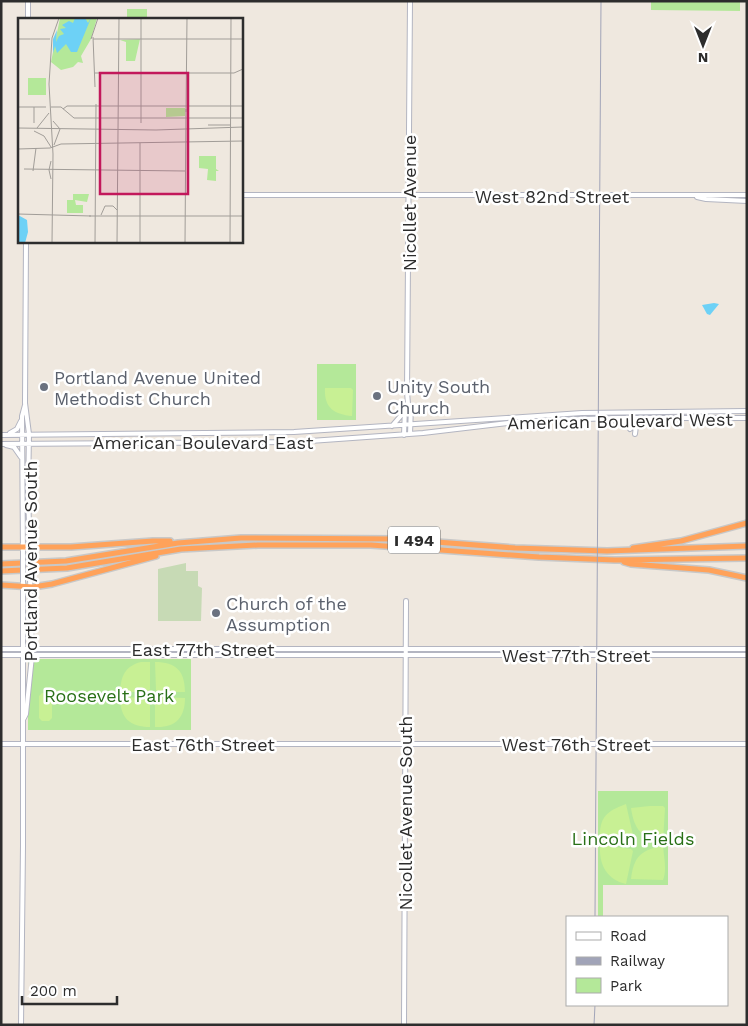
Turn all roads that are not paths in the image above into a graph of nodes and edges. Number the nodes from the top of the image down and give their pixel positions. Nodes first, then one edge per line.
1 (28, 1) edge
2 (410, 1) edge
3 (28, 18) edge
4 (242, 195) edge
5 (747, 195) edge
6 (408, 196) junction
7 (695, 196) junction
8 (747, 201) edge
9 (26, 242) edge
10 (25, 403) junction
11 (408, 404) junction
12 (405, 411) junction
13 (747, 411) edge
14 (22, 416) junction
15 (604, 418) junction
16 (652, 418) junction
17 (747, 418) edge
18 (467, 421) junction
19 (410, 424) junction
20 (404, 425) junction
21 (392, 426) junction
22 (468, 428) junction
23 (630, 429) dead end
24 (339, 430) junction
25 (113, 433) junction
26 (126, 433) junction
27 (22, 434) junction
28 (29, 434) junction
29 (404, 434) junction
30 (410, 434) junction
31 (635, 434) dead end
32 (3, 435) edge
33 (340, 440) junction
34 (113, 442) junction
35 (125, 442) junction
36 (22, 443) junction
37 (29, 443) junction
38 (1, 444) edge
39 (22, 462) junction
40 (745, 524) edge
41 (191, 542) junction
42 (747, 546) edge
43 (23, 547) junction
44 (30, 547) junction
45 (1, 548) edge
46 (181, 549) junction
47 (607, 551) junction
48 (747, 558) edge
49 (615, 560) junction
50 (1, 564) edge
51 (1, 571) edge
52 (747, 577) edge
53 (1, 586) edge
54 (23, 586) junction
55 (30, 586) junction
56 (406, 601) dead end
57 (1, 649) edge
58 (24, 649) junction
59 (32, 649) junction
60 (352, 649) junction
61 (406, 649) junction
62 (747, 649) edge
63 (1, 655) edge
64 (314, 655) junction
65 (406, 655) junction
66 (747, 655) edge
67 (24, 656) junction
68 (32, 656) junction
69 (24, 718) junction
70 (1, 744) edge
71 (23, 744) junction
72 (405, 744) junction
73 (747, 744) edge
74 (21, 1025) edge
75 (404, 1025) edge

1 - 3 main road
2 - 6 main road, Nicollet Avenue
4 - 6 main road, West 82nd Street
5 - 7 main road, West 82nd Street
6 - 7 main road, West 82nd Street
6 - 11 main road, Nicollet Avenue
7 - 8 main road, West 82nd Street
9 - 10 main road, Portland Avenue South
10 - 14 main road, Portland Avenue South
10 - 28 main road, Portland Avenue South
11 - 12 main road, Nicollet Avenue
11 - 19 main road, Nicollet Avenue
12 - 20 main road, Nicollet Avenue
12 - 21 main road
13 - 18 main road, American Boulevard West
14 - 27 main road, Portland Avenue South
14 - 32 main road
15 - 16 main road, American Boulevard West
15 - 22 main road, American Boulevard West
15 - 23 main road
16 - 17 main road, American Boulevard West
16 - 31 main road
18 - 19 main road, American Boulevard West
18 - 22 main road
19 - 20 main road, American Boulevard West
19 - 30 main road, Nicollet Avenue
20 - 21 main road, American Boulevard East
20 - 29 main road
21 - 24 main road, American Boulevard East
22 - 30 main road, American Boulevard West
24 - 26 main road, American Boulevard East
24 - 33 main road
25 - 26 main road, American Boulevard East
25 - 28 main road, American Boulevard East
25 - 34 main road
26 - 35 main road
27 - 28 main road, American Boulevard East
27 - 32 main road, American Boulevard East
27 - 36 main road, Portland Avenue South
28 - 37 main road, Portland Avenue South
29 - 30 main road, American Boulevard West
29 - 33 main road, American Boulevard East
33 - 35 main road, American Boulevard East
34 - 35 main road, American Boulevard East
34 - 37 main road, American Boulevard East
36 - 37 main road, American Boulevard East
36 - 38 main road, American Boulevard East
36 - 39 main road, Portland Avenue South
37 - 44 main road, Portland Avenue South
38 - 39 main road
39 - 43 main road, Portland Avenue South
40 - 47 highway
41 - 44 highway
41 - 47 highway, I 494
41 - 50 highway, I 494
42 - 47 highway, I 494
43 - 44 highway
43 - 45 highway
43 - 54 main road, Portland Avenue South, bridge
44 - 55 main road, Portland Avenue South, bridge
46 - 49 highway, I 494
46 - 51 highway, I 494
46 - 55 highway
48 - 49 highway, I 494
49 - 52 highway
53 - 54 highway
54 - 55 highway
54 - 58 main road, Portland Avenue South
55 - 59 main road, Portland Avenue South
56 - 61 main road, Nicollet Avenue South
57 - 58 main road, East 77th Street
58 - 59 main road, East 77th Street
58 - 67 main road, Portland Avenue South
59 - 60 main road, East 77th Street
59 - 68 main road, Portland Avenue South
60 - 61 main road, East 77th Street
60 - 64 main road
61 - 62 main road, West 77th Street
61 - 65 main road, Nicollet Avenue South
63 - 67 main road, East 77th Street
64 - 65 main road, East 77th Street
64 - 68 main road, East 77th Street
65 - 66 main road, West 77th Street
65 - 72 main road, Nicollet Avenue South
67 - 68 main road, East 77th Street
67 - 69 main road, Portland Avenue South
68 - 69 main road, Portland Avenue South
69 - 71 main road, Portland Avenue South
70 - 71 main road, East 76th Street
71 - 72 main road, East 76th Street
71 - 74 main road, Portland Avenue South
72 - 73 main road, West 76th Street
72 - 75 main road, Nicollet Avenue South

